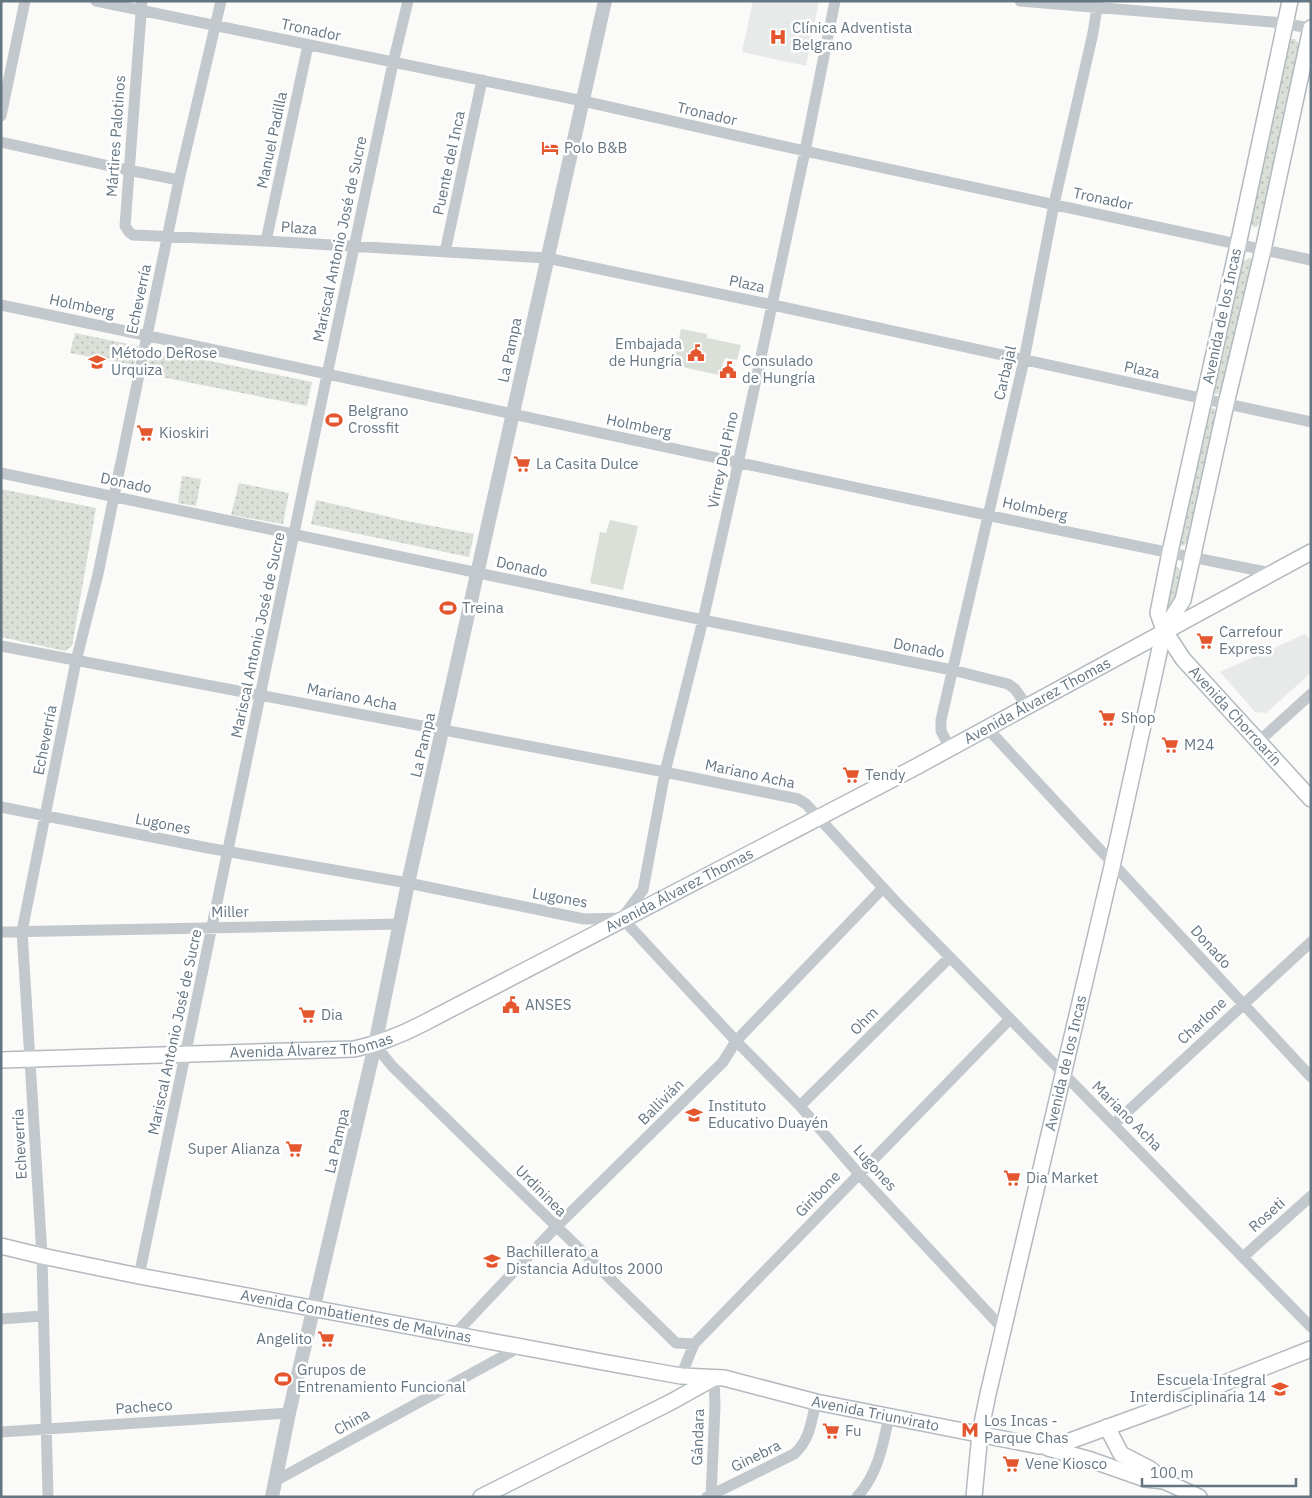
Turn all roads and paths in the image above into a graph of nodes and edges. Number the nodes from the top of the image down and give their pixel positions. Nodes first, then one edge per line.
1 (25, 1) edge
2 (96, 1) edge
3 (221, 1) edge
4 (408, 1) edge
5 (605, 1) edge
6 (835, 1) edge
7 (1020, 1) edge
8 (1290, 1) edge
9 (1098, 4) edge
10 (141, 6) edge
11 (215, 24) junction
12 (1285, 24) junction
13 (1311, 28) edge
14 (308, 45) junction
15 (393, 63) junction
16 (482, 80) junction
17 (583, 101) junction
18 (1, 116) edge
19 (1, 142) edge
20 (805, 151) junction
21 (128, 170) junction
22 (179, 180) junction
23 (1054, 204) junction
24 (168, 236) junction
25 (266, 240) junction
26 (1238, 245) junction
27 (354, 247) junction
28 (1263, 250) junction
29 (445, 252) junction
30 (547, 258) junction
31 (1311, 260) edge
32 (1, 305) edge
33 (773, 305) junction
34 (146, 335) junction
35 (1024, 360) junction
36 (327, 375) junction
37 (1204, 399) junction
38 (1226, 404) junction
39 (513, 414) junction
40 (1311, 422) edge
41 (738, 464) junction
42 (1, 473) edge
43 (114, 496) junction
44 (987, 515) junction
45 (294, 534) junction
46 (1170, 552) junction
47 (1311, 552) edge
48 (1192, 557) junction
49 (478, 573) junction
50 (1271, 573) junction
51 (703, 620) junction
52 (1164, 630) junction
53 (1, 646) edge
54 (76, 661) junction
55 (952, 670) junction
56 (1311, 694) edge
57 (260, 695) junction
58 (1027, 706) junction
59 (987, 728) junction
60 (443, 730) junction
61 (1258, 742) junction
62 (950, 748) junction
63 (664, 772) junction
64 (1311, 799) edge
65 (1, 807) edge
66 (46, 816) junction
67 (818, 817) junction
68 (228, 851) junction
69 (1113, 862) junction
70 (408, 883) junction
71 (883, 888) junction
72 (622, 918) junction
73 (400, 924) junction
74 (212, 928) junction
75 (1, 932) edge
76 (22, 932) junction
77 (1311, 942) edge
78 (950, 958) junction
79 (1242, 1004) junction
80 (1010, 1019) junction
81 (736, 1042) junction
82 (375, 1045) junction
83 (186, 1055) junction
84 (1, 1060) edge
85 (30, 1060) junction
86 (1063, 1073) junction
87 (1311, 1077) edge
88 (800, 1106) junction
89 (1114, 1124) junction
90 (859, 1174) junction
91 (1311, 1196) edge
92 (556, 1227) junction
93 (1, 1246) edge
94 (42, 1256) junction
95 (1243, 1257) junction
96 (139, 1276) junction
97 (314, 1308) junction
98 (42, 1316) junction
99 (1, 1319) edge
100 (1311, 1327) edge
101 (1004, 1330) junction
102 (455, 1334) junction
103 (694, 1344) junction
104 (520, 1347) junction
105 (1311, 1348) edge
106 (681, 1376) junction
107 (714, 1378) junction
108 (816, 1402) junction
109 (289, 1413) junction
110 (889, 1416) junction
111 (1107, 1427) junction
112 (46, 1429) junction
113 (1, 1432) edge
114 (980, 1433) junction
115 (1039, 1446) junction
116 (277, 1480) junction
117 (975, 1480) junction
118 (1164, 1481) junction
119 (1178, 1492) edge
120 (710, 1496) edge
121 (48, 1497) edge
122 (272, 1497) edge
123 (482, 1497) edge
124 (857, 1497) edge
125 (965, 1497) edge
126 (974, 1497) edge
127 (1199, 1497) edge

1 - 18 street
2 - 10 street, Tronador
3 - 11 street, Echeverría
4 - 15 street, Mariscal Antonio José de Sucre
5 - 17 street, La Pampa
6 - 20 street, Virrey Del Pino
7 - 9 street
8 - 12 main road, Avenida de los Incas
9 - 12 street
9 - 23 street, Carbajal
10 - 11 street, Tronador
10 - 21 street, Mártires Palotinos
11 - 14 street, Tronador
11 - 22 street, Echeverría
12 - 13 street
12 - 26 main road, Avenida de los Incas
13 - 28 main road, Avenida de los Incas
14 - 15 street, Tronador
14 - 25 street, Manuel Padilla
15 - 16 street, Tronador
15 - 27 street, Mariscal Antonio José de Sucre
16 - 17 street, Tronador
16 - 29 street, Puente del Inca
17 - 20 street, Tronador
17 - 30 street, La Pampa
19 - 21 street
20 - 23 street, Tronador
20 - 33 street, Virrey Del Pino
21 - 22 street
21 - 24 street, Mártires Palotinos
22 - 24 street, Echeverría
23 - 26 street, Tronador
23 - 35 street, Carbajal
24 - 25 street, Plaza
24 - 34 street, Echeverría
25 - 27 street, Plaza
26 - 28 street, Tronador
26 - 37 main road, Avenida de los Incas
27 - 29 street, Plaza
27 - 36 street, Mariscal Antonio José de Sucre
28 - 31 street, Tronador
28 - 38 main road, Avenida de los Incas
29 - 30 street, Plaza
30 - 33 street, Plaza
30 - 39 street, La Pampa
32 - 34 street, Holmberg
33 - 35 street, Plaza
33 - 41 street, Virrey Del Pino
34 - 36 street, Holmberg
34 - 43 street, Echeverría
35 - 37 street, Plaza
35 - 44 street, Carbajal
36 - 39 street, Holmberg
36 - 45 street, Mariscal Antonio José de Sucre
37 - 38 street, Plaza
37 - 46 main road, Avenida de los Incas
38 - 40 street, Plaza
38 - 48 main road, Avenida de los Incas
39 - 41 street, Holmberg
39 - 49 street, La Pampa
41 - 44 street, Holmberg
41 - 51 street, Virrey Del Pino
42 - 43 street, Donado
43 - 45 street, Donado
43 - 54 street, Echeverría
44 - 46 street, Holmberg
44 - 55 street, Carbajal
45 - 49 street, Donado
45 - 57 street, Mariscal Antonio José de Sucre
46 - 48 street, Holmberg
46 - 52 main road, Avenida de los Incas
47 - 50 main road, Avenida Álvarez Thomas
48 - 50 street, Holmberg
48 - 52 main road, Avenida de los Incas
49 - 51 street, Donado
49 - 60 street, La Pampa
50 - 52 main road, Avenida Álvarez Thomas
51 - 55 street, Donado
51 - 63 street, Virrey Del Pino
52 - 58 main road, Avenida Álvarez Thomas
52 - 61 main road, Avenida Chorroarín
52 - 69 main road, Avenida de los Incas
53 - 54 street, Mariano Acha
54 - 57 street, Mariano Acha
54 - 66 street, Echeverría
55 - 58 street, Donado
55 - 62 street, Carbajal
56 - 61 street
57 - 60 street, Mariano Acha
57 - 68 street, Mariscal Antonio José de Sucre
58 - 59 main road, Avenida Álvarez Thomas
59 - 62 main road, Avenida Álvarez Thomas
59 - 69 street, Donado
60 - 63 street, Mariano Acha
60 - 70 street, La Pampa
61 - 64 main road, Avenida Chorroarín
62 - 67 main road, Avenida Álvarez Thomas
63 - 67 street, Mariano Acha
63 - 72 street, Virrey Del Pino
65 - 66 street, Lugones
66 - 68 street, Lugones
66 - 76 street, Echeverría
67 - 71 street, Mariano Acha
67 - 72 main road, Avenida Álvarez Thomas
68 - 70 street, Lugones
68 - 74 street, Mariscal Antonio José de Sucre
69 - 79 street, Donado
69 - 86 main road, Avenida de los Incas
70 - 72 street, Lugones
70 - 73 street, La Pampa
71 - 78 street, Mariano Acha
71 - 81 street, Ballivián
72 - 81 street, Lugones
72 - 82 main road, Avenida Álvarez Thomas
73 - 74 street, Miller
73 - 82 street, La Pampa
74 - 76 street, Miller
74 - 83 street, Mariscal Antonio José de Sucre
75 - 76 street, Miller
76 - 85 street, Echeverría
77 - 79 street, Charlone
78 - 80 street, Mariano Acha
78 - 88 street, Ohm
79 - 87 street, Donado
79 - 89 street, Charlone
80 - 86 street, Mariano Acha
80 - 90 street, Giribone
81 - 88 street, Lugones
81 - 92 street, Ballivián
82 - 83 main road, Avenida Álvarez Thomas
82 - 92 street, Urdininea
82 - 97 street, La Pampa
83 - 85 main road, Avenida Álvarez Thomas
83 - 96 street, Mariscal Antonio José de Sucre
84 - 85 main road, Avenida Álvarez Thomas
85 - 94 street, Echeverría
86 - 89 street, Mariano Acha
86 - 101 main road, Avenida de los Incas
88 - 90 street, Lugones
89 - 95 street, Mariano Acha
90 - 101 street, Lugones
90 - 103 street, Giribone
91 - 95 street, Roseti
92 - 102 street, Ballivián
92 - 103 street, Urdininea
93 - 94 main road, Avenida Combatientes de Malvinas
94 - 96 main road, Avenida Combatientes de Malvinas
94 - 98 street, Echeverría
95 - 100 street, Mariano Acha
96 - 97 main road, Avenida Combatientes de Malvinas
97 - 102 main road, Avenida Combatientes de Malvinas
97 - 109 street, La Pampa
98 - 99 street
98 - 112 street, Echeverría
101 - 114 main road, Avenida de los Incas
102 - 104 main road, Avenida Combatientes de Malvinas
103 - 106 street, Giribone
104 - 106 main road, Avenida Combatientes de Malvinas
104 - 116 street, China
105 - 111 main road, Avenida Triunvirato
106 - 107 main road, Avenida Combatientes de Malvinas
107 - 108 main road, Avenida Triunvirato
107 - 120 street, Gándara
107 - 123 main road
108 - 110 main road, Avenida Triunvirato
108 - 120 street, Ginebra
109 - 112 street, Pacheco
109 - 116 street, La Pampa
110 - 114 main road, Avenida Triunvirato
110 - 124 street
111 - 115 main road, Avenida Triunvirato
111 - 118 main road
112 - 113 street, Pacheco
112 - 121 street, Echeverría
114 - 115 main road, Avenida Triunvirato
114 - 117 main road, Avenida de los Incas
115 - 118 main road
116 - 122 street, La Pampa
117 - 125 street
117 - 126 main road, Avenida de los Incas
118 - 119 main road
119 - 127 main road

